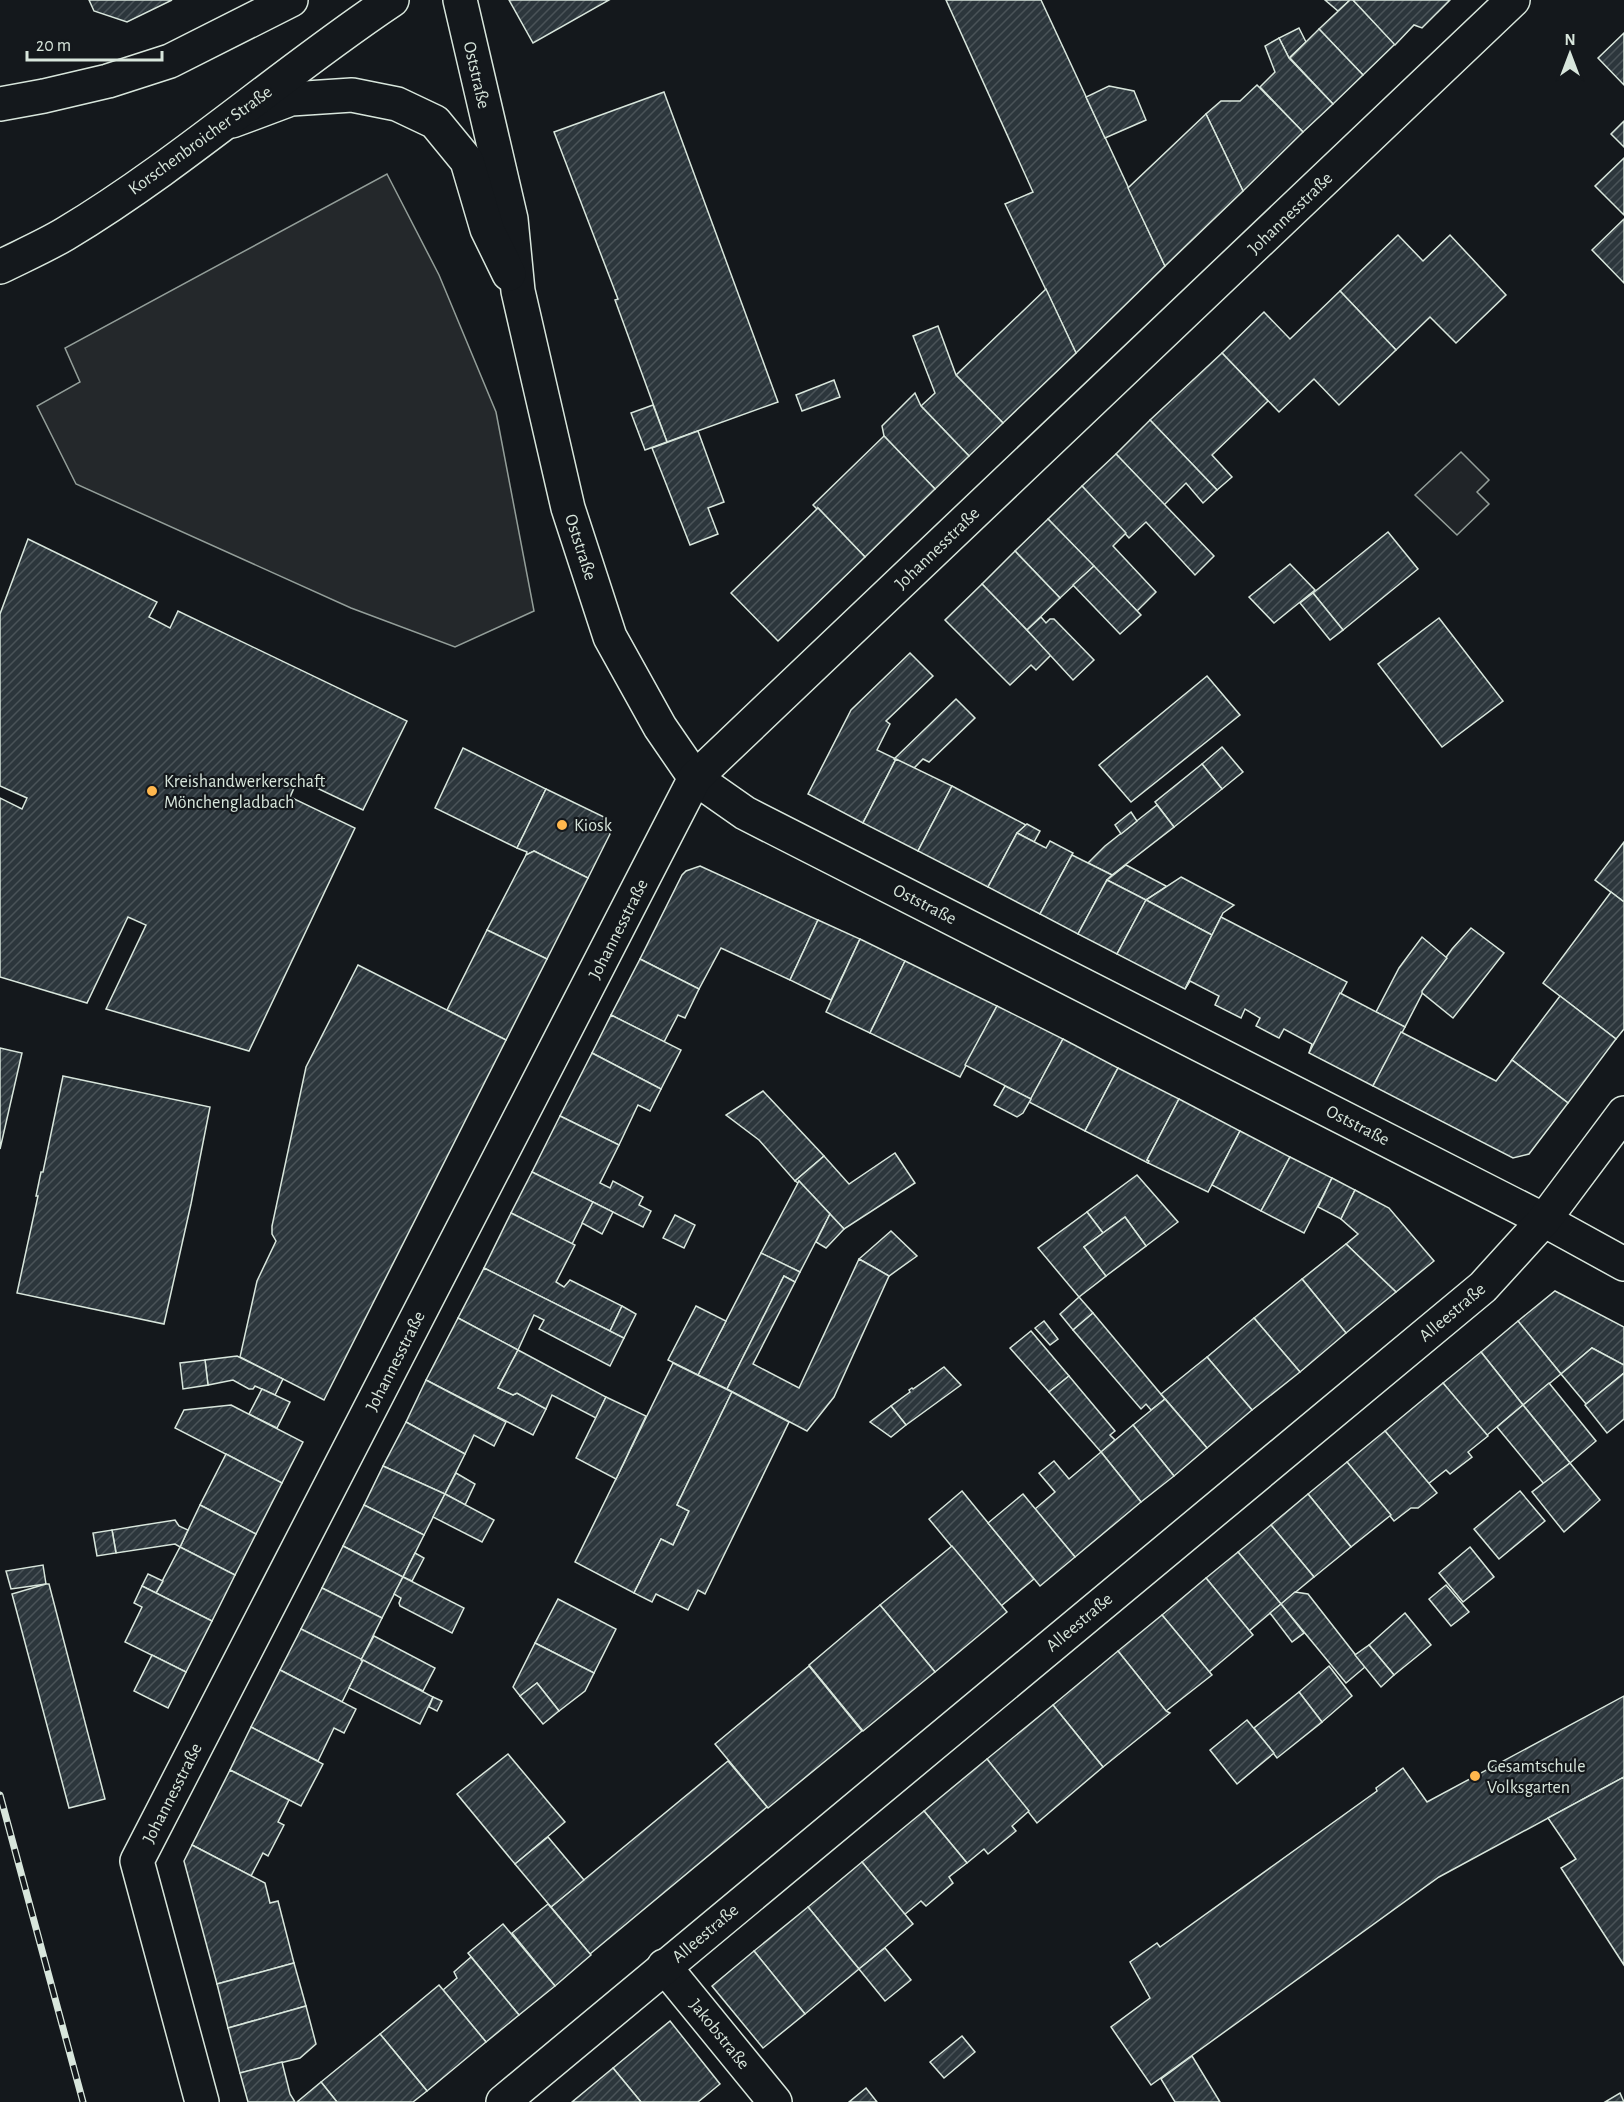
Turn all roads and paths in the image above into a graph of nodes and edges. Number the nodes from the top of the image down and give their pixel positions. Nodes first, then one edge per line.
1 (291, 0) edge
2 (392, 0) edge
3 (460, 0) edge
4 (1513, 0) edge
5 (0, 104) edge
6 (222, 125) junction
7 (0, 267) edge
8 (518, 291) junction
9 (695, 778) junction
10 (1624, 1113) edge
11 (1545, 1220) junction
12 (1624, 1264) edge
13 (664, 1966) junction
14 (202, 2102) edge
15 (503, 2102) edge
16 (775, 2102) edge

1 - 5 street
2 - 6 street, Korschenbroicher Straße
3 - 8 street, Oststraße
4 - 9 street, Johannesstraße
6 - 7 street, Korschenbroicher Straße
6 - 8 street, Oststraße
8 - 9 street, Oststraße
9 - 11 street, Oststraße
9 - 14 street, Johannesstraße
10 - 11 street, Alleestraße
11 - 12 street, Oststraße
11 - 13 street, Alleestraße
13 - 15 street, Alleestraße
13 - 16 street, Jakobstraße

